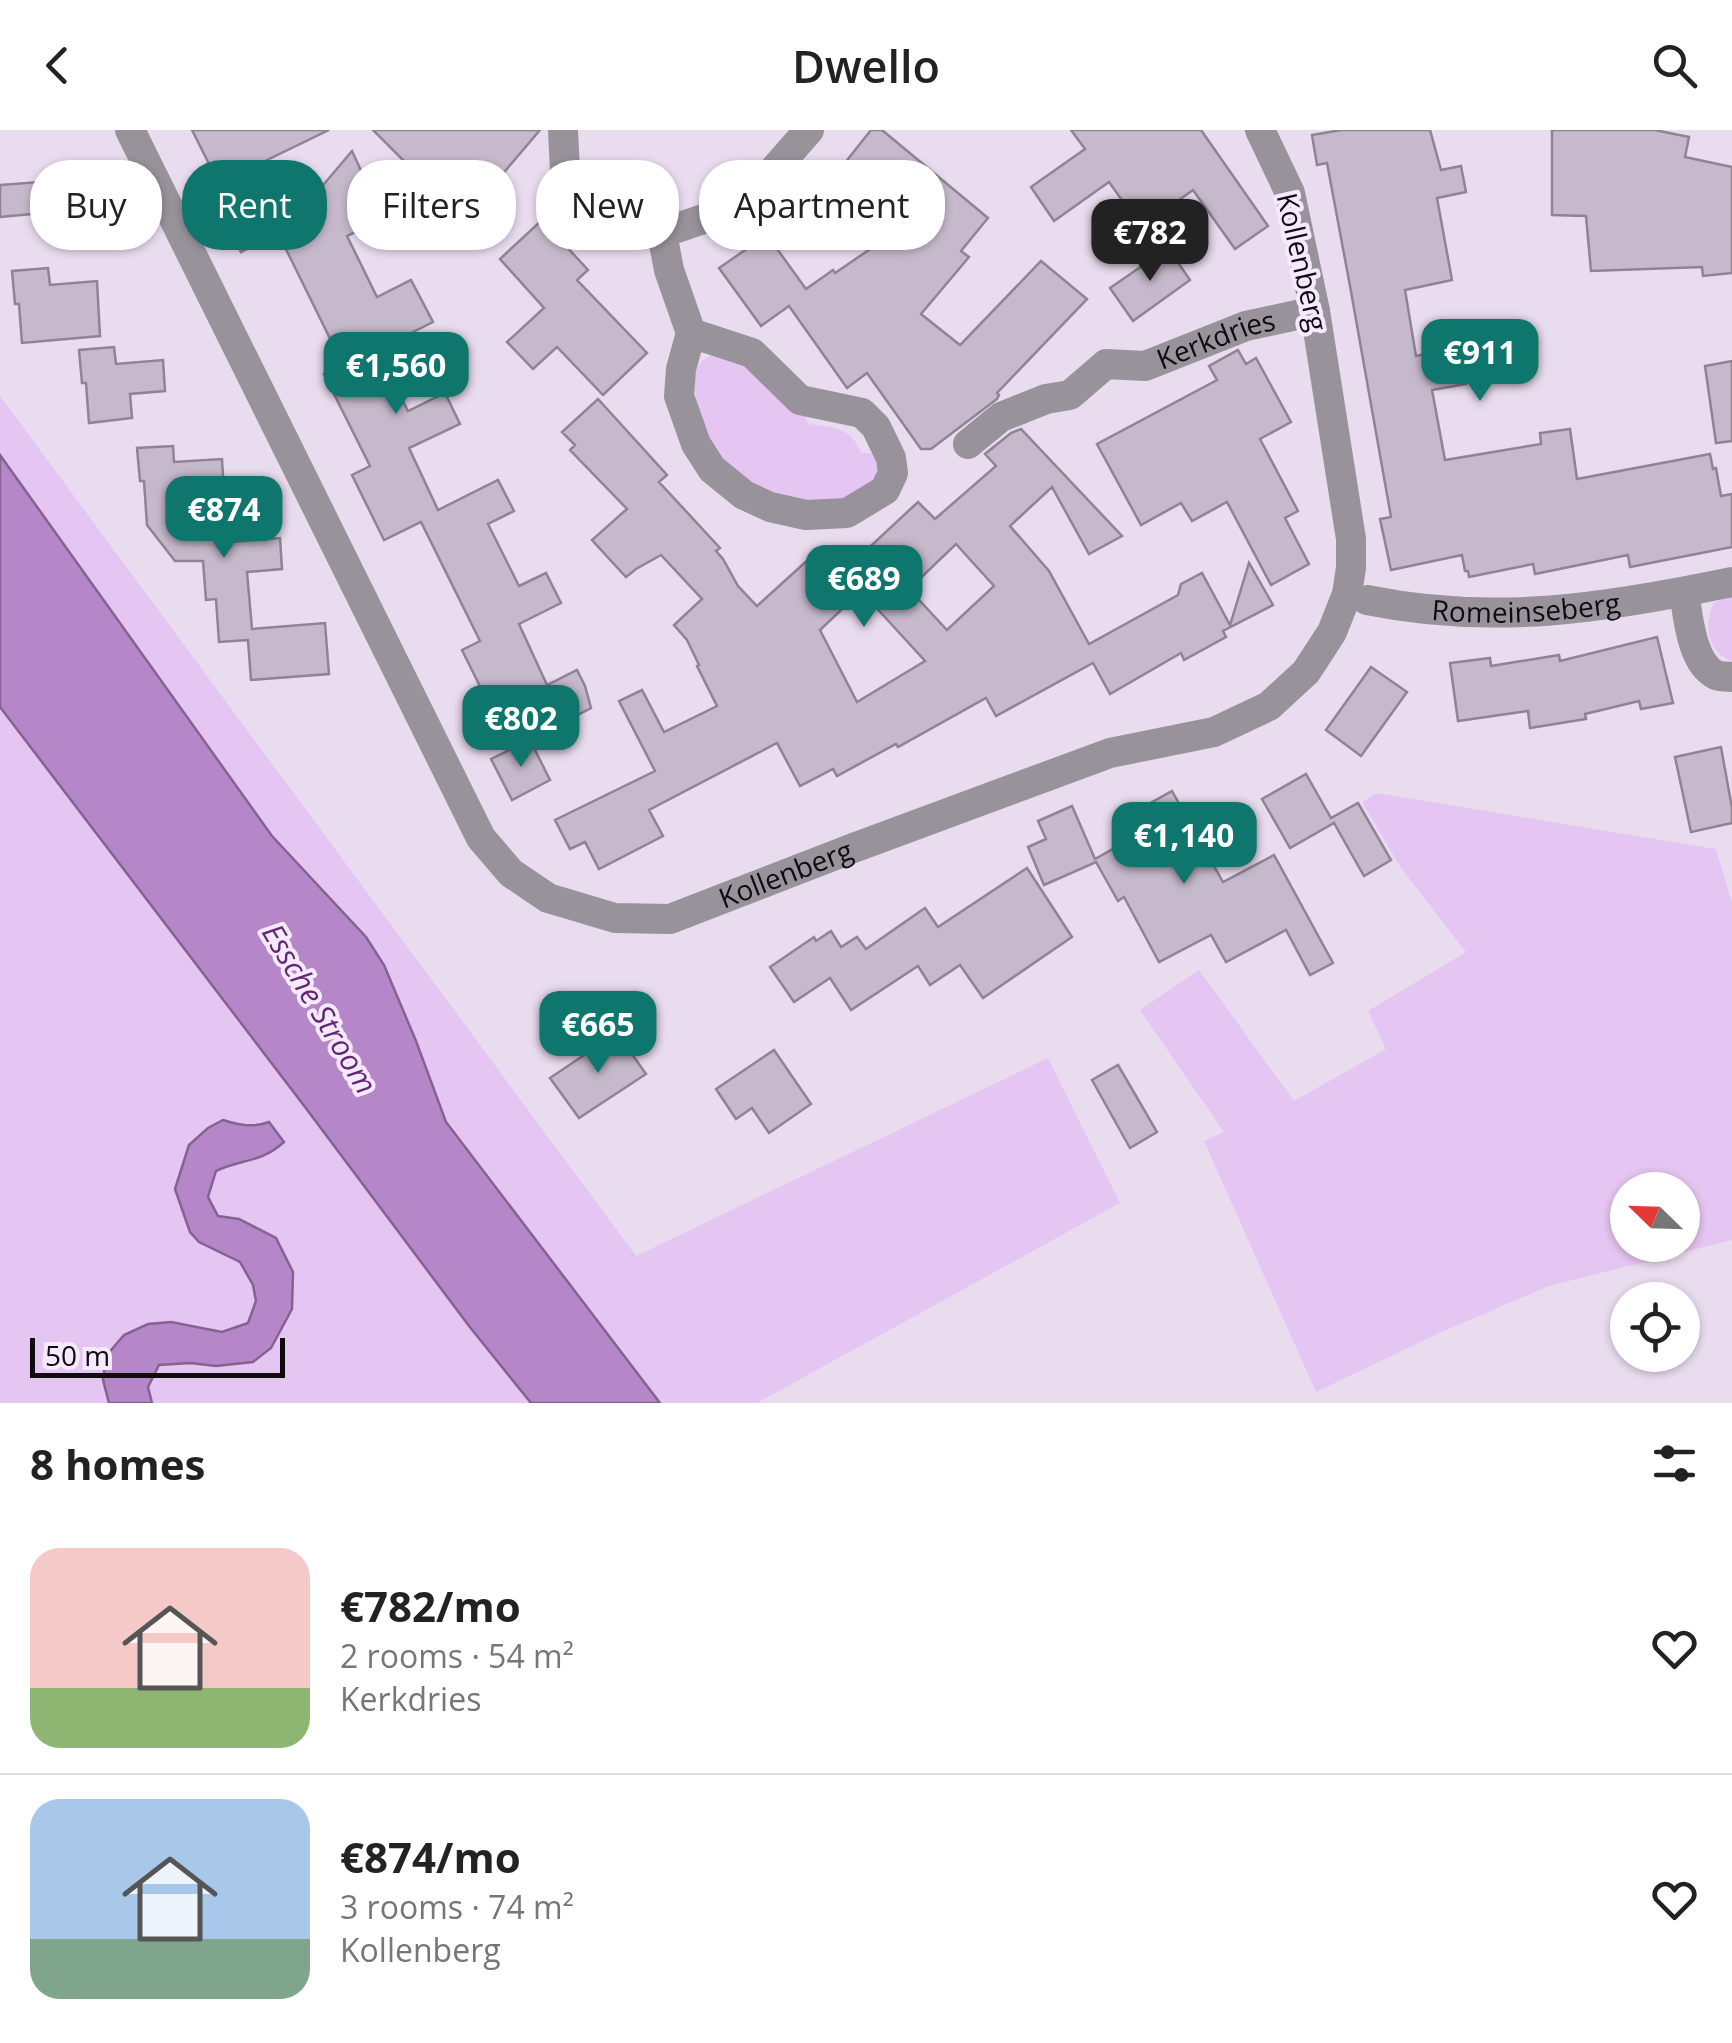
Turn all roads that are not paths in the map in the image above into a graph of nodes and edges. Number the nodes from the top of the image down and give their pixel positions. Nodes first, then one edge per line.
1 (130, 130) edge
2 (562, 130) edge
3 (809, 130) edge
4 (1260, 130) edge
5 (564, 160) edge
6 (679, 226) edge
7 (665, 250) edge
8 (1315, 311) junction
9 (692, 333) junction
10 (968, 444) dead end
11 (1732, 582) edge
12 (1684, 592) junction
13 (1368, 600) dead end
14 (1732, 677) edge

1 - 8 street, Kollenberg
2 - 5 street
3 - 6 street
4 - 8 street, Kollenberg
7 - 9 street
8 - 10 street, Kerkdries
9 - 9 street
11 - 12 street, Romeinseberg
12 - 13 street, Romeinseberg
12 - 14 street

